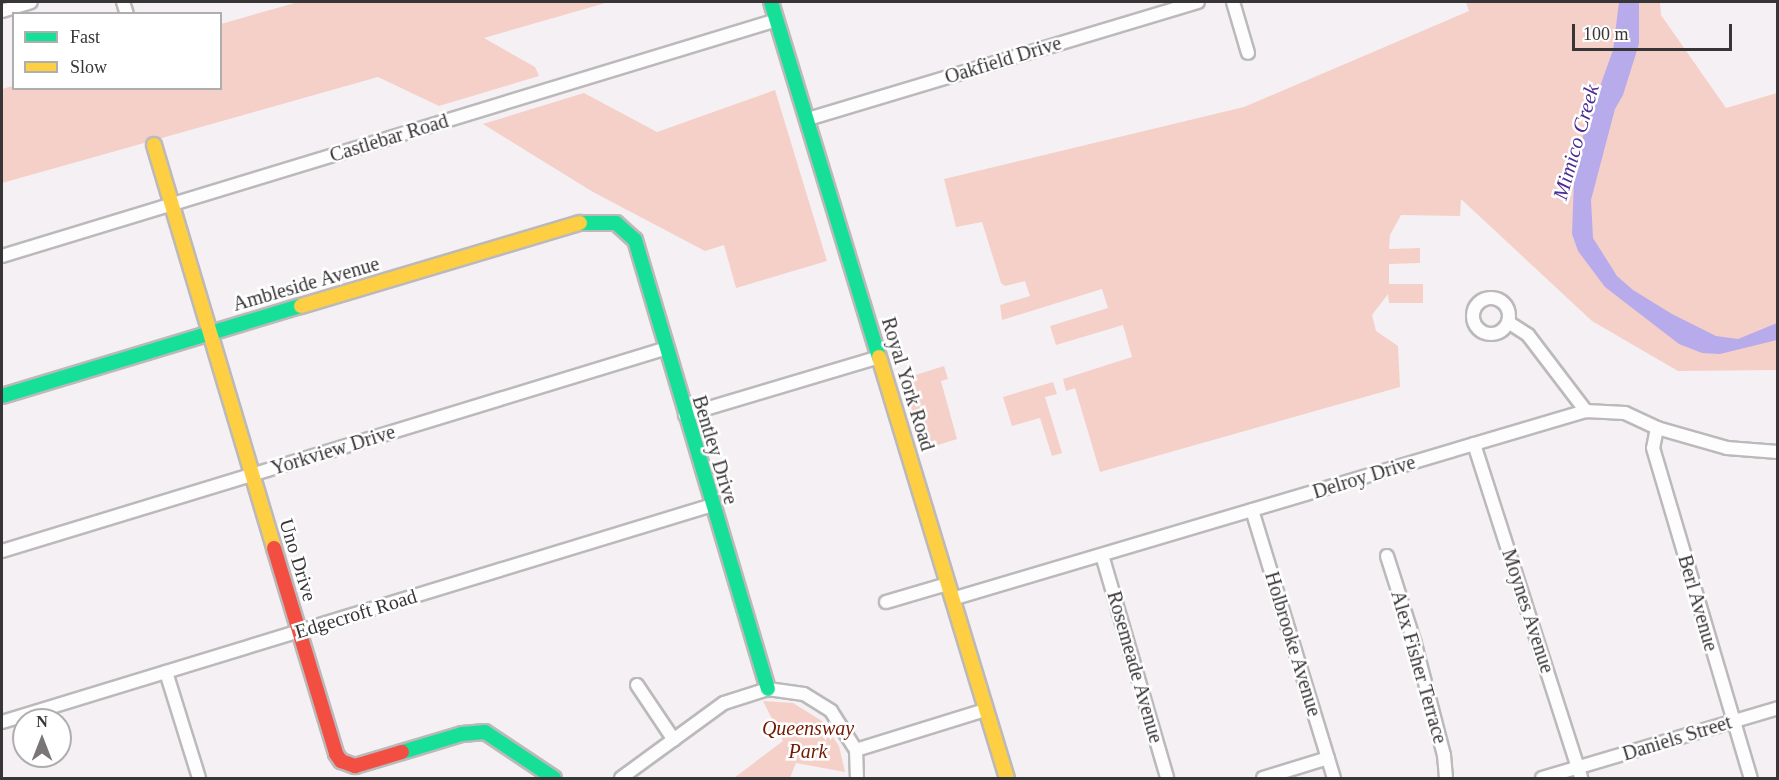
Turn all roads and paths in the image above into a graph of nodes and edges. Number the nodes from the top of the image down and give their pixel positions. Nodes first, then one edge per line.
1 (31, 2) edge
2 (771, 2) edge
3 (1198, 2) edge
4 (1233, 2) edge
5 (2, 11) edge
6 (777, 20) junction
7 (1248, 53) dead end
8 (808, 119) junction
9 (154, 145) dead end
10 (171, 205) junction
11 (622, 225) joint
12 (2, 256) edge
13 (1509, 322) dead end
14 (209, 333) junction
15 (664, 349) junction
16 (880, 357) junction
17 (2, 396) edge
18 (1586, 411) junction
19 (684, 415) junction
20 (1657, 428) junction
21 (1474, 444) junction
22 (1778, 452) edge
23 (251, 475) junction
24 (712, 505) junction
25 (1252, 510) junction
26 (2, 551) edge
27 (1101, 555) junction
28 (1387, 556) dead end
29 (948, 584) junction
30 (952, 599) junction
31 (886, 602) dead end
32 (299, 631) junction
33 (166, 672) junction
34 (637, 685) dead end
35 (768, 688) junction
36 (1778, 708) edge
37 (985, 710) junction
38 (1733, 721) junction
39 (2, 722) edge
40 (674, 740) junction
41 (856, 750) junction
42 (1328, 758) junction
43 (1580, 773) edge
44 (199, 778) edge
45 (554, 778) edge
46 (621, 778) edge
47 (857, 778) edge
48 (1007, 778) edge
49 (1167, 778) edge
50 (1263, 778) edge
51 (1334, 778) edge
52 (1446, 778) edge
53 (1542, 778) edge
54 (1751, 778) edge

1 - 5 street
2 - 6 street, Royal York Road
3 - 8 street, Oakfield Drive
4 - 7 street
6 - 8 street, Royal York Road
6 - 10 street, Castlebar Road
8 - 16 street, Royal York Road
9 - 10 street, Uno Drive
10 - 12 street, Castlebar Road
10 - 14 street, Uno Drive
11 - 14 street, Ambleside Avenue
11 - 15 street, Bentley Drive
13 - 18 street
14 - 17 street, Ambleside Avenue
14 - 23 street, Uno Drive
15 - 19 street, Bentley Drive
15 - 23 street, Yorkview Drive
16 - 19 street
16 - 29 street, Royal York Road
18 - 20 street, Delroy Drive
18 - 21 street, Delroy Drive
19 - 24 street, Bentley Drive
20 - 22 street, Delroy Drive
20 - 38 street, Berl Avenue
21 - 25 street, Delroy Drive
21 - 43 street, Moynes Avenue
23 - 26 street, Yorkview Drive
23 - 32 street, Uno Drive
24 - 32 street, Edgecroft Road
24 - 35 street, Bentley Drive
25 - 27 street, Delroy Drive
25 - 42 street, Holbrooke Avenue
27 - 30 street, Delroy Drive
27 - 49 street, Rosemeade Avenue
28 - 52 street, Alex Fisher Terrace
29 - 30 street, Royal York Road
29 - 31 street
30 - 37 street, Royal York Road
32 - 33 street, Edgecroft Road
32 - 45 street, Uno Drive
33 - 39 street, Edgecroft Road
33 - 44 street
34 - 40 street
35 - 40 street
35 - 41 street
36 - 38 street, Daniels Street
37 - 41 street
37 - 48 street, Royal York Road
38 - 43 street, Daniels Street
38 - 54 street, Berl Avenue
40 - 46 street
41 - 47 street
42 - 50 street
42 - 51 street, Holbrooke Avenue
43 - 53 street, Daniels Street

